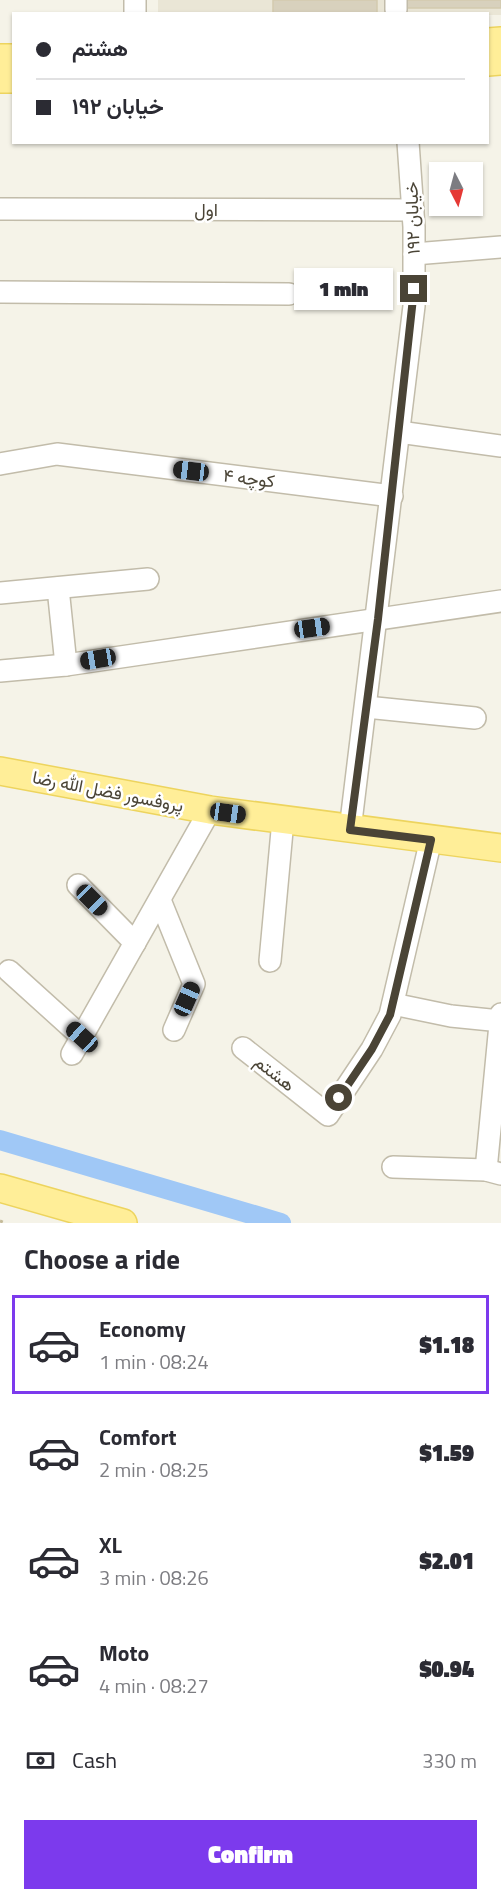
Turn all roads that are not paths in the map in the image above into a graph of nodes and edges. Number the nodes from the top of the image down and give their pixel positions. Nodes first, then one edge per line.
1 (408, 144) edge
2 (0, 209) edge
3 (413, 210) junction
4 (501, 247) edge
5 (414, 254) junction
6 (0, 292) edge
7 (289, 294) dead end
8 (399, 432) junction
9 (501, 446) edge
10 (0, 464) edge
11 (392, 496) junction
12 (148, 579) dead end
13 (58, 588) junction
14 (0, 593) edge
15 (501, 601) edge
16 (378, 619) junction
17 (66, 664) junction
18 (0, 671) edge
19 (366, 707) junction
20 (475, 718) dead end
21 (0, 771) edge
22 (210, 810) junction
23 (283, 820) junction
24 (350, 830) junction
25 (431, 840) junction
26 (501, 848) edge
27 (78, 885) dead end
28 (160, 900) junction
29 (135, 943) junction
30 (270, 962) dead end
31 (9, 971) dead end
32 (393, 1004) junction
33 (501, 1019) edge
34 (174, 1030) dead end
35 (243, 1048) dead end
36 (393, 1167) dead end
37 (494, 1172) edge
38 (0, 1188) edge
39 (123, 1223) edge

1 - 3 street, خیابان ۱۹۲
2 - 3 street, اول
3 - 5 street, خیابان ۱۹۲
4 - 5 street
5 - 8 street, خیابان ۱۹۲
6 - 7 street
8 - 9 street
8 - 11 street, خیابان ۱۹۲
10 - 11 street, کوچه ۴
11 - 16 street, خیابان ۱۹۲
12 - 13 street
13 - 14 street
13 - 17 street
15 - 16 street
16 - 17 street
16 - 19 street, خیابان ۱۹۲
17 - 18 street
19 - 20 street
19 - 24 street, خیابان ۱۹۲
21 - 22 main road, پروفسور فضل الله رضا
22 - 23 main road, پروفسور فضل الله رضا
22 - 28 street
23 - 24 main road, پروفسور فضل الله رضا
23 - 30 street
24 - 25 main road, پروفسور فضل الله رضا
25 - 26 main road, پروفسور فضل الله رضا
25 - 32 street, هشتم
27 - 29 street
28 - 29 street
28 - 34 street
29 - 31 street
32 - 33 street
32 - 35 street, هشتم
33 - 37 street
36 - 37 street
38 - 39 main road

